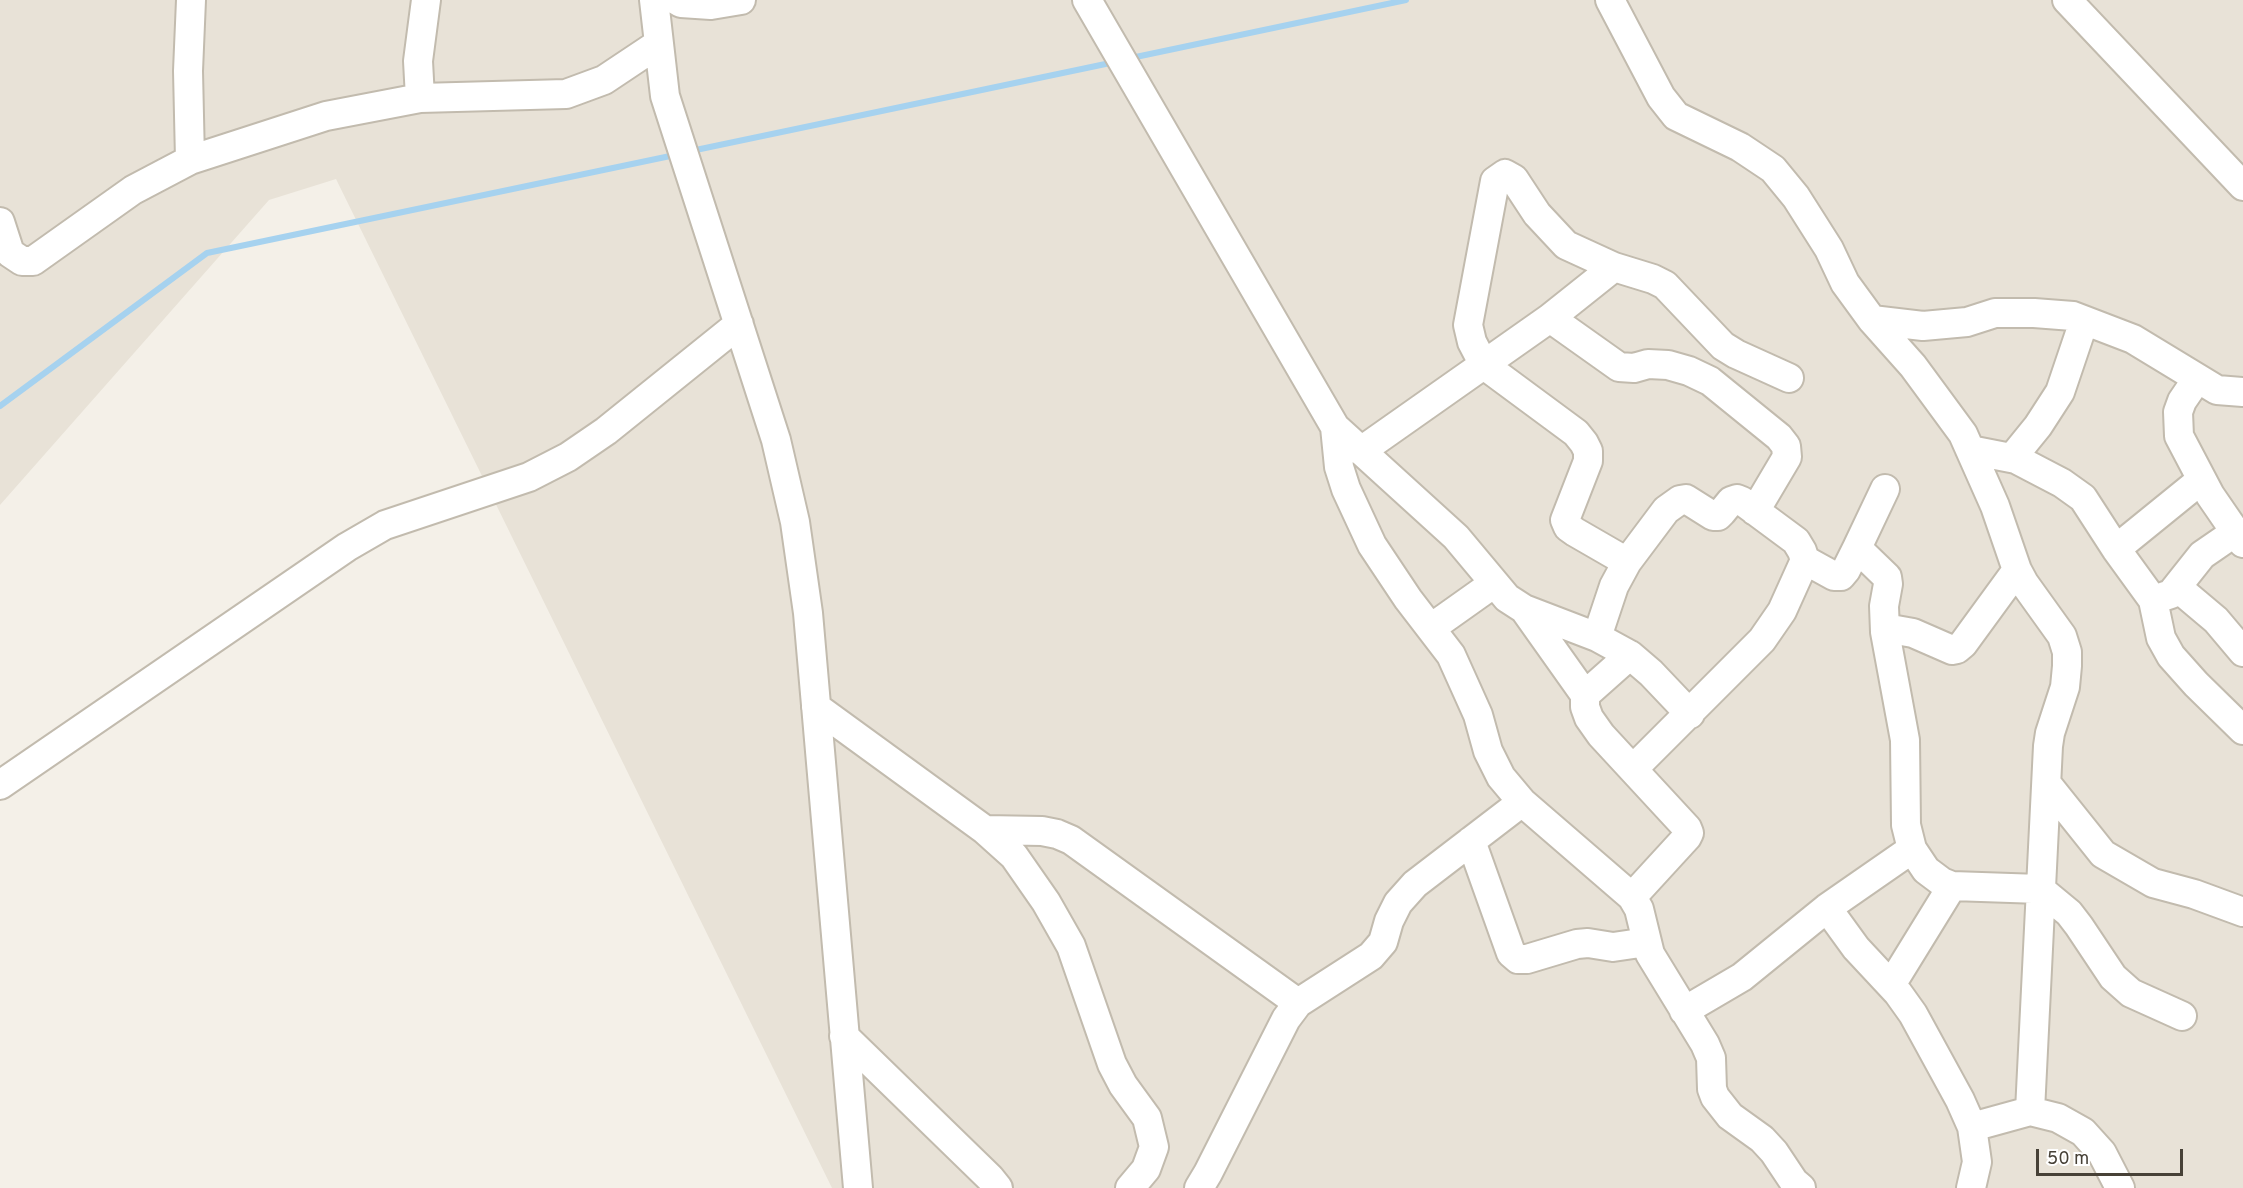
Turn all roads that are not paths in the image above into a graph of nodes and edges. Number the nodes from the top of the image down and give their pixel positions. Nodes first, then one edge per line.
1 (191, 0) edge
2 (426, 0) edge
3 (654, 0) edge
4 (675, 0) edge
5 (741, 0) edge
6 (1087, 0) edge
7 (1610, 0) edge
8 (2067, 0) edge
9 (658, 44) junction
10 (420, 98) junction
11 (190, 160) junction
12 (2243, 186) edge
13 (0, 222) edge
14 (1614, 267) junction
15 (1550, 318) junction
16 (1872, 320) junction
17 (2084, 321) junction
18 (739, 324) junction
19 (1484, 365) junction
20 (1789, 378) dead end
21 (2197, 379) junction
22 (2243, 392) edge
23 (1335, 427) junction
24 (1970, 450) junction
25 (1361, 451) junction
26 (2012, 458) junction
27 (2201, 480) junction
28 (1885, 489) dead end
29 (1755, 511) junction
30 (2239, 538) edge
31 (1857, 548) junction
32 (2116, 549) junction
33 (1805, 560) junction
34 (1627, 562) junction
35 (2017, 570) junction
36 (1493, 584) junction
37 (2165, 594) junction
38 (1524, 609) junction
39 (1431, 628) junction
40 (1885, 628) junction
41 (1597, 637) junction
42 (2243, 652) edge
43 (1630, 655) junction
44 (1586, 695) junction
45 (816, 707) junction
46 (1690, 714) junction
47 (2243, 730) edge
48 (1633, 769) junction
49 (2047, 783) junction
50 (0, 785) edge
51 (1522, 802) junction
52 (985, 830) junction
53 (1471, 841) junction
54 (1912, 849) junction
55 (1952, 886) junction
56 (2040, 889) junction
57 (1632, 897) junction
58 (1827, 908) junction
59 (2243, 912) edge
60 (1647, 942) junction
61 (1891, 985) junction
62 (1298, 1003) junction
63 (1684, 1011) junction
64 (2182, 1016) dead end
65 (844, 1036) junction
66 (2030, 1111) junction
67 (1972, 1127) junction
68 (858, 1188) edge
69 (998, 1188) edge
70 (1130, 1188) edge
71 (1199, 1188) edge
72 (1801, 1188) edge
73 (1971, 1188) edge
74 (2120, 1188) edge

1 - 11 street
2 - 10 street
3 - 9 street
4 - 5 street
6 - 23 street
7 - 16 street
8 - 12 street
9 - 10 street
9 - 18 street
10 - 11 street
11 - 13 street
14 - 15 street
14 - 19 street
14 - 20 street
15 - 19 street
15 - 29 street
16 - 17 street
16 - 24 street
17 - 21 street
17 - 26 street
18 - 45 street
18 - 50 street
19 - 25 street
19 - 34 street
21 - 22 street
21 - 27 street
23 - 25 street
23 - 39 street
24 - 26 street
24 - 35 street
25 - 36 street
26 - 32 street
27 - 30 street
27 - 32 street
28 - 31 street
29 - 33 street
29 - 34 street
30 - 37 street
31 - 33 street
31 - 40 street
32 - 37 street
33 - 46 street
34 - 41 street
35 - 40 street
35 - 49 street
36 - 38 street
36 - 39 street
37 - 42 street
37 - 47 street
38 - 41 street
38 - 44 street
39 - 51 street
40 - 54 street
41 - 43 street
43 - 44 street
43 - 46 street
44 - 48 street
45 - 52 street
45 - 65 street
46 - 48 street
48 - 57 street
49 - 56 street
49 - 59 street
51 - 53 street
51 - 57 street
52 - 62 street
52 - 70 street
53 - 60 street
53 - 62 street
54 - 55 street
54 - 58 street
55 - 56 street
55 - 61 street
56 - 64 street
56 - 66 street
57 - 60 street
58 - 61 street
58 - 63 street
60 - 63 street
61 - 67 street
62 - 71 street
63 - 72 street
65 - 68 street
65 - 69 street
66 - 67 street
66 - 74 street
67 - 73 street

